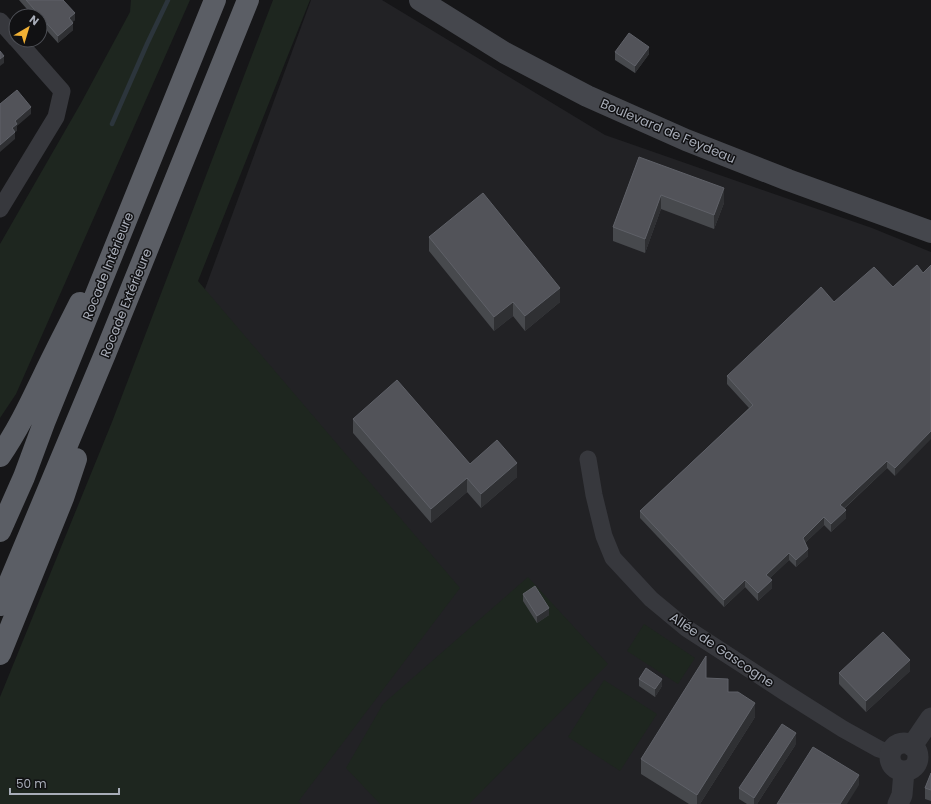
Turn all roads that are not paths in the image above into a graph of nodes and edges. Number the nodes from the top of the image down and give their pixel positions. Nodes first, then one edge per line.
1 (215, 0) edge
2 (248, 0) edge
3 (420, 0) edge
4 (0, 21) edge
5 (8, 30) edge
6 (24, 48) edge
7 (0, 209) edge
8 (130, 210) junction
9 (931, 232) edge
10 (105, 354) junction
11 (0, 456) edge
12 (588, 459) dead end
13 (0, 531) edge
14 (0, 605) edge
15 (0, 654) edge
16 (931, 718) edge
17 (912, 746) junction
18 (891, 753) junction
19 (904, 771) junction
20 (898, 804) edge

1 - 8 highway, Rocade Intérieure
2 - 10 highway, Rocade Extérieure
3 - 9 main road, Boulevard de Feydeau
4 - 5 street
6 - 7 street
8 - 11 highway
8 - 13 highway, Rocade Intérieure
10 - 14 highway, Rocade Extérieure
10 - 15 highway
12 - 18 street, Allée de Gascogne
16 - 17 street
17 - 18 street
17 - 19 street
18 - 19 street
19 - 20 street

